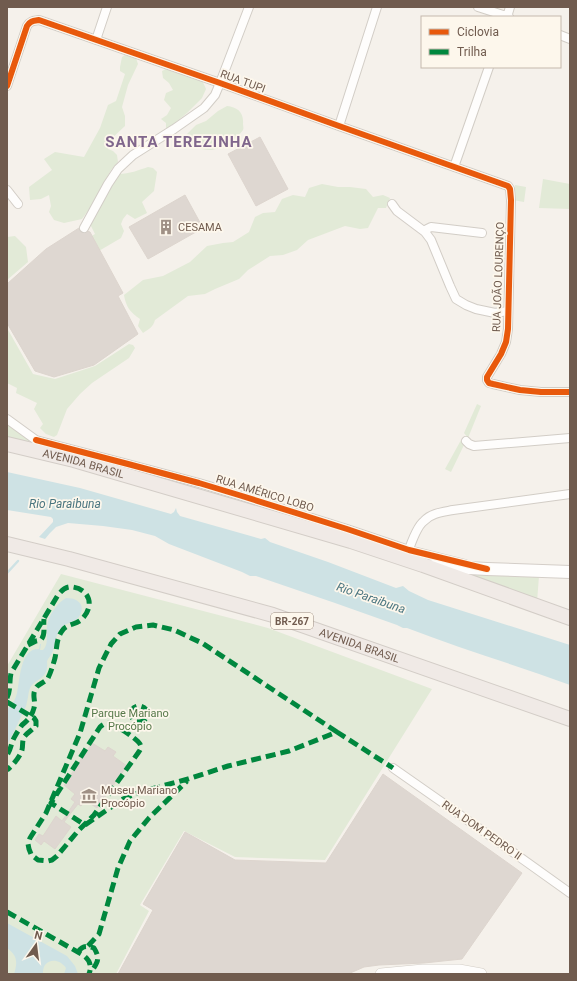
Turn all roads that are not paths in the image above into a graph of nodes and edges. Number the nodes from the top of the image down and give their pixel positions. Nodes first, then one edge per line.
1 (107, 7) edge
2 (249, 7) edge
3 (377, 7) edge
4 (478, 7) edge
5 (505, 16) edge
6 (96, 40) junction
7 (489, 68) edge
8 (220, 83) junction
9 (7, 86) edge
10 (339, 126) junction
11 (454, 167) junction
12 (510, 189) joint
13 (7, 190) edge
14 (18, 204) dead end
15 (392, 204) dead end
16 (84, 228) dead end
17 (426, 232) junction
18 (482, 233) dead end
19 (508, 311) junction
20 (570, 392) edge
21 (7, 419) edge
22 (570, 438) edge
23 (36, 440) junction
24 (466, 441) dead end
25 (7, 444) edge
26 (55, 455) junction
27 (570, 494) edge
28 (7, 544) edge
29 (407, 554) junction
30 (423, 565) junction
31 (487, 570) junction
32 (570, 572) edge
33 (570, 618) edge
34 (570, 719) edge
35 (393, 768) dead end
36 (570, 893) edge
37 (381, 974) edge
38 (481, 974) edge

1 - 6 street
2 - 8 street
3 - 10 street
4 - 5 street
6 - 8 street, RUA TUPI
6 - 9 street, RUA TUPI
7 - 11 street
8 - 10 street, RUA TUPI
8 - 16 street
10 - 11 street, RUA TUPI
11 - 12 street, RUA TUPI
12 - 19 street, RUA JOÃO LOURENÇO
13 - 14 street
15 - 17 street
17 - 18 street
17 - 19 street
19 - 20 street, RUA JOÃO LOURENÇO
21 - 23 street, RUA AMÉRICO LOBO
22 - 24 street
23 - 26 street, RUA AMÉRICO LOBO
23 - 29 street, RUA AMÉRICO LOBO
25 - 26 highway, AVENIDA BRASIL
26 - 29 highway, AVENIDA BRASIL
27 - 29 street
28 - 34 highway, AVENIDA BRASIL / BR-267
29 - 30 highway, AVENIDA BRASIL
29 - 31 street, RUA AMÉRICO LOBO
30 - 31 main road, RUA AMÉRICO LOBO
30 - 33 highway, AVENIDA BRASIL
31 - 32 main road, RUA AMÉRICO LOBO
35 - 36 street, RUA DOM PEDRO II
37 - 38 street

